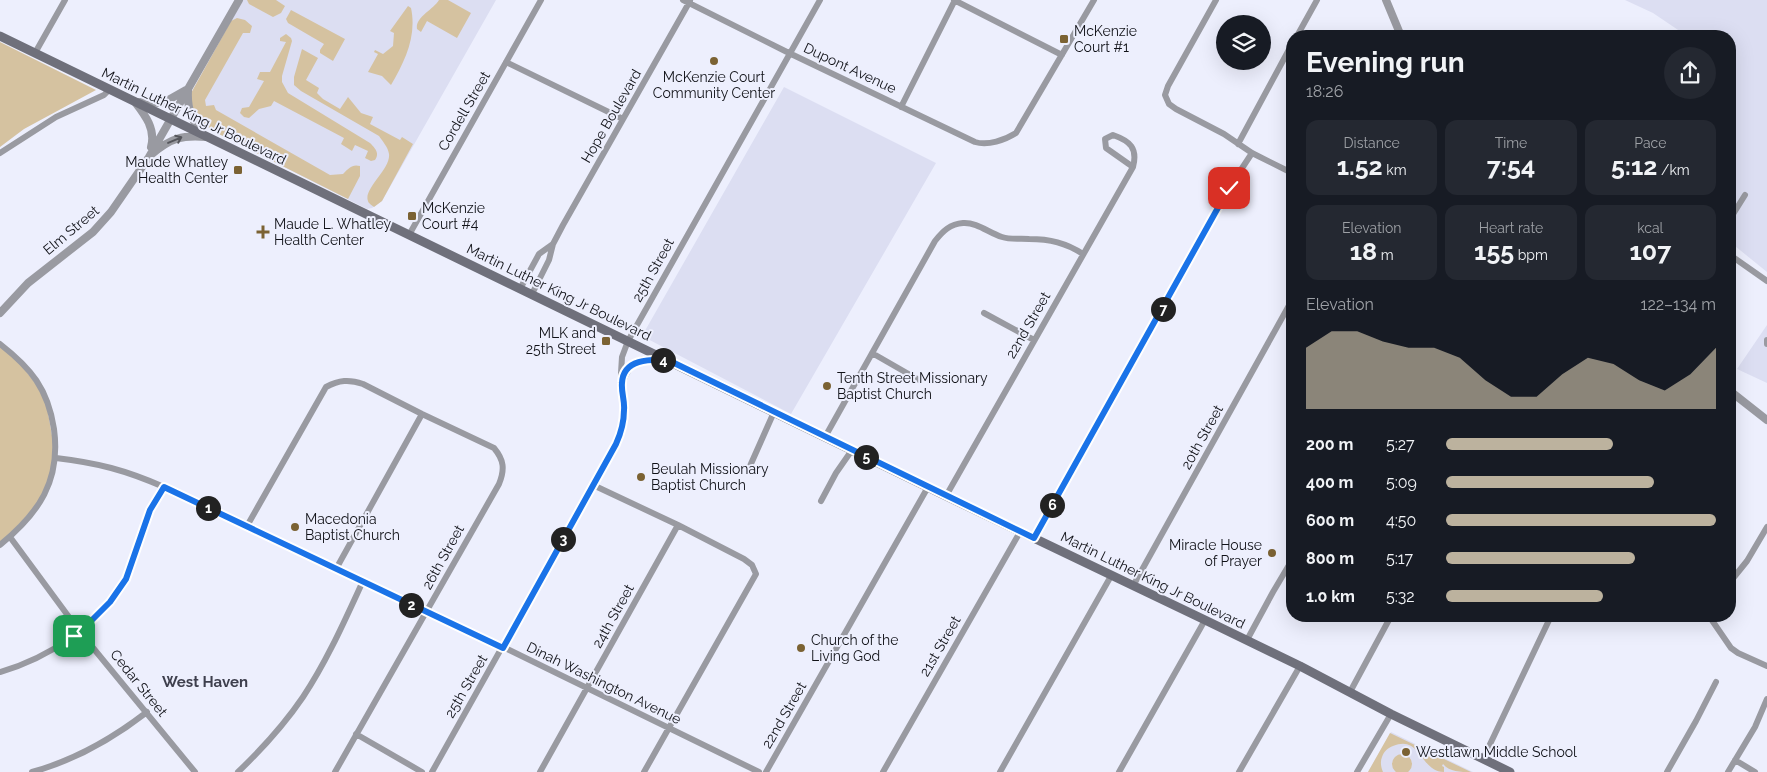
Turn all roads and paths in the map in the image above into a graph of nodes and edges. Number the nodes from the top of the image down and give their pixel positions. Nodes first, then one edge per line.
1 (65, 0) edge
2 (239, 0) edge
3 (541, 0) edge
4 (820, 0) edge
5 (954, 0) edge
6 (1094, 0) edge
7 (1216, 0) edge
8 (1317, 0) edge
9 (1386, 0) edge
10 (688, 1) edge
11 (1300, 30) edge
12 (1398, 30) edge
13 (0, 36) edge
14 (35, 53) junction
15 (789, 53) junction
16 (1062, 55) junction
17 (1286, 55) edge
18 (506, 62) junction
19 (188, 89) junction
20 (109, 90) junction
21 (135, 102) junction
22 (901, 106) junction
23 (170, 119) junction
24 (623, 119) junction
25 (206, 137) junction
26 (1238, 144) junction
27 (0, 153) edge
28 (1252, 153) junction
29 (149, 157) junction
30 (1133, 167) junction
31 (1286, 171) edge
32 (1745, 195) dead end
33 (1736, 209) edge
34 (409, 235) junction
35 (553, 244) junction
36 (1083, 254) junction
37 (1736, 259) edge
38 (1767, 281) edge
39 (520, 288) junction
40 (532, 294) junction
41 (1286, 311) edge
42 (0, 313) edge
43 (984, 313) dead end
44 (1034, 340) junction
45 (628, 341) junction
46 (0, 344) edge
47 (872, 354) junction
48 (668, 360) junction
49 (919, 380) dead end
50 (622, 382) junction
51 (1736, 398) edge
52 (774, 412) junction
53 (422, 414) junction
54 (1767, 420) edge
55 (825, 437) junction
56 (852, 450) junction
57 (56, 458) junction
58 (750, 466) dead end
59 (593, 485) junction
60 (164, 487) junction
61 (928, 487) junction
62 (946, 496) junction
63 (821, 501) dead end
64 (678, 525) junction
65 (247, 526) junction
66 (1767, 527) edge
67 (1020, 532) junction
68 (10, 537) junction
69 (1034, 538) junction
70 (0, 545) edge
71 (336, 569) junction
72 (1286, 570) edge
73 (1736, 575) edge
74 (1111, 576) junction
75 (363, 581) junction
76 (1133, 586) junction
77 (426, 612) junction
78 (1205, 620) junction
79 (1388, 622) edge
80 (1548, 622) edge
81 (1713, 622) edge
82 (80, 632) junction
83 (1247, 640) junction
84 (503, 648) junction
85 (1300, 666) junction
86 (1767, 666) edge
87 (0, 672) edge
88 (1716, 682) dead end
89 (586, 688) junction
90 (1350, 692) junction
91 (1767, 700) edge
92 (147, 712) junction
93 (1391, 714) junction
94 (668, 729) junction
95 (356, 734) junction
96 (1483, 759) junction
97 (1735, 760) junction
98 (32, 772) edge
99 (195, 772) edge
100 (238, 772) edge
101 (335, 772) edge
102 (422, 772) edge
103 (432, 772) edge
104 (540, 772) edge
105 (644, 772) edge
106 (759, 772) edge
107 (766, 772) edge
108 (883, 772) edge
109 (1000, 772) edge
110 (1119, 772) edge
111 (1239, 772) edge
112 (1358, 772) edge
113 (1510, 772) edge
114 (1667, 772) edge
115 (1728, 772) edge
116 (1755, 772) edge

1 - 14 street
2 - 19 street, Elm Street
3 - 18 street, Cordell Street
4 - 15 street, 25th Street
5 - 16 street
5 - 22 street
6 - 16 street
7 - 26 street
8 - 11 street
9 - 12 street
10 - 15 street, Dupont Avenue
10 - 24 street, Hope Boulevard
13 - 14 main road, Martin Luther King Jr Boulevard
14 - 20 main road, Martin Luther King Jr Boulevard
15 - 22 street, Dupont Avenue
15 - 45 street, 25th Street
16 - 22 street, Dupont Avenue
17 - 26 street
18 - 24 street
18 - 34 street, Cordell Street
19 - 21 street
19 - 23 street, Elm Street
19 - 25 street
20 - 21 main road, Martin Luther King Jr Boulevard
20 - 27 street
21 - 23 main road, Martin Luther King Jr Boulevard
21 - 29 street
23 - 25 main road, Martin Luther King Jr Boulevard
23 - 29 street, Elm Street
24 - 35 street, Hope Boulevard
29 -> 25 street, Elm Street
25 - 34 main road, Martin Luther King Jr Boulevard
26 - 28 street
28 - 31 street
28 - 69 street
29 - 42 street, Elm Street
30 - 30 street
30 - 36 street, 22nd Street
32 - 33 street
34 - 39 main road, Martin Luther King Jr Boulevard
35 - 39 street, Hope Boulevard
35 - 40 street, Hope Boulevard
36 - 44 street, 22nd Street
36 - 47 street
37 - 38 street
39 - 40 main road, Martin Luther King Jr Boulevard
40 - 45 main road, Martin Luther King Jr Boulevard
41 - 76 street, 20th Street
43 - 44 street
44 - 62 street, 22nd Street
45 - 48 main road, Martin Luther King Jr Boulevard
45 - 50 street, 25th Street
46 - 57 street
47 - 49 street
47 - 55 street
48 - 50 street
48 - 52 main road, Martin Luther King Jr Boulevard
50 - 59 street, 25th Street
51 - 54 street
52 - 55 main road, Martin Luther King Jr Boulevard
52 - 58 street
53 - 65 street
53 - 71 street
53 - 77 street, 26th Street
55 - 56 main road, Martin Luther King Jr Boulevard
56 - 61 main road, Martin Luther King Jr Boulevard
56 - 63 street
57 - 60 street, Dinah Washington Avenue
57 - 68 street
59 - 64 street
59 - 84 street, 25th Street
60 - 65 street, Dinah Washington Avenue
60 - 82 street
61 - 62 main road, Martin Luther King Jr Boulevard
61 - 107 street, 22nd Street
62 - 67 main road, Martin Luther King Jr Boulevard
64 - 89 street, 24th Street
64 - 94 street
65 - 71 street, Dinah Washington Avenue
66 - 73 street
67 - 69 main road, Martin Luther King Jr Boulevard
67 - 108 street, 21st Street
68 - 70 street
68 - 82 street, Cedar Street
69 - 74 main road, Martin Luther King Jr Boulevard
71 - 75 street, Dinah Washington Avenue
72 - 83 street
74 - 76 main road, Martin Luther King Jr Boulevard
74 - 109 street
75 - 77 street, Dinah Washington Avenue
75 - 100 street
76 - 78 main road, Martin Luther King Jr Boulevard
77 - 84 street, Dinah Washington Avenue
77 - 95 street, 26th Street
78 - 83 main road, Martin Luther King Jr Boulevard
78 - 110 street
79 - 90 street
80 - 96 street
81 - 86 street
82 - 87 street
82 - 92 street, Cedar Street
83 - 85 main road, Martin Luther King Jr Boulevard
84 - 89 street, Dinah Washington Avenue
84 - 103 street, 25th Street
85 - 90 main road, Martin Luther King Jr Boulevard
85 - 111 street
88 - 114 street
89 - 94 street, Dinah Washington Avenue
89 - 104 street, 24th Street
90 - 93 main road, Martin Luther King Jr Boulevard
91 - 97 street
92 - 98 street
92 - 99 street, Cedar Street
93 - 96 main road, Martin Luther King Jr Boulevard
93 - 112 street
94 - 105 street
94 - 106 street, Dinah Washington Avenue
95 - 101 street, 26th Street
95 - 102 street
96 - 113 main road, Martin Luther King Jr Boulevard
97 - 115 street
97 - 116 street

